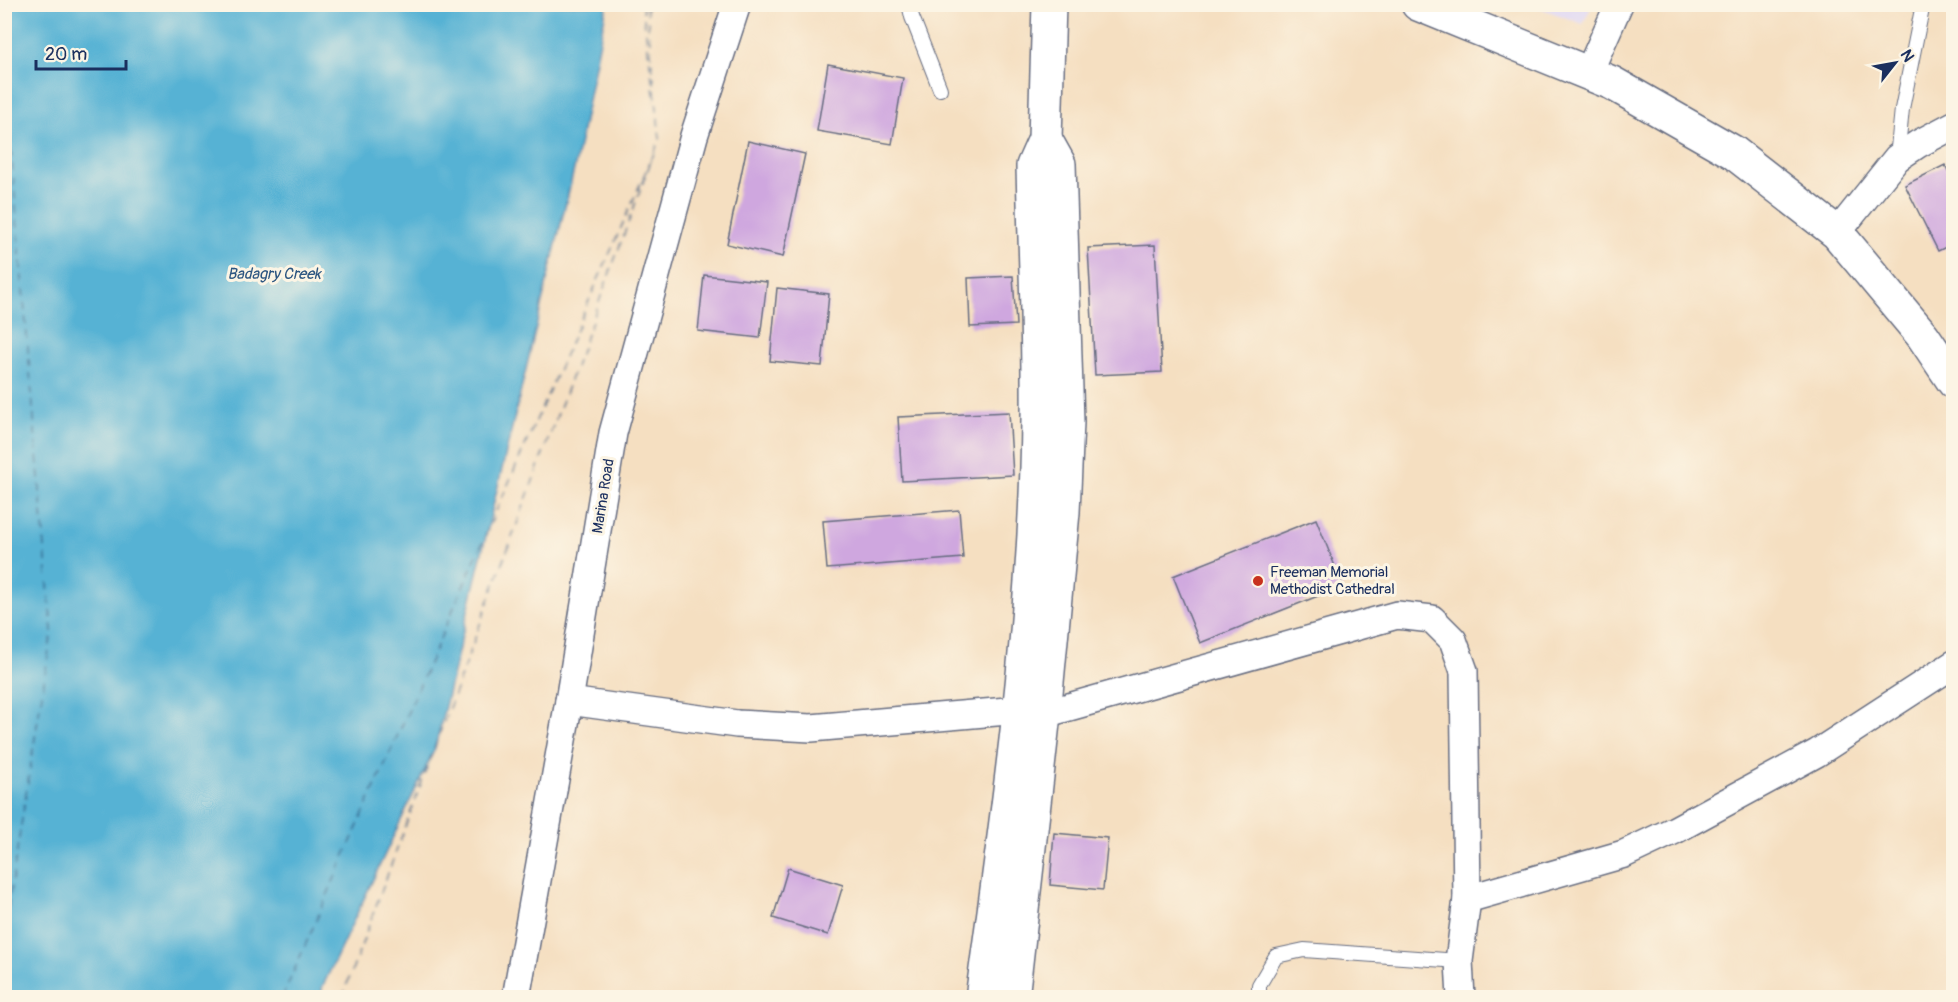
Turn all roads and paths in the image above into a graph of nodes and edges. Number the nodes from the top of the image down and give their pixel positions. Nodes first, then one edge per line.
1 (737, 4) edge
2 (909, 4) edge
3 (1049, 4) edge
4 (1418, 4) edge
5 (1619, 4) edge
6 (1923, 4) edge
7 (1588, 74) junction
8 (940, 88) dead end
9 (1953, 125) edge
10 (1897, 158) junction
11 (1837, 233) junction
12 (1953, 382) edge
13 (1953, 664) edge
14 (568, 701) junction
15 (1032, 712) junction
16 (1467, 899) junction
17 (1459, 961) junction
18 (997, 994) edge
19 (516, 998) edge
20 (1259, 998) edge
21 (1461, 998) edge

1 - 14 street, Marina Road
2 - 8 lane
3 - 15 street
4 - 7 street
5 - 7 street
6 - 10 lane
7 - 11 street
9 - 10 street
10 - 11 street
11 - 12 street
13 - 16 street
14 - 15 street
14 - 19 street, Marina Road
15 - 16 street
15 - 18 street
16 - 17 street
17 - 20 lane
17 - 21 street

